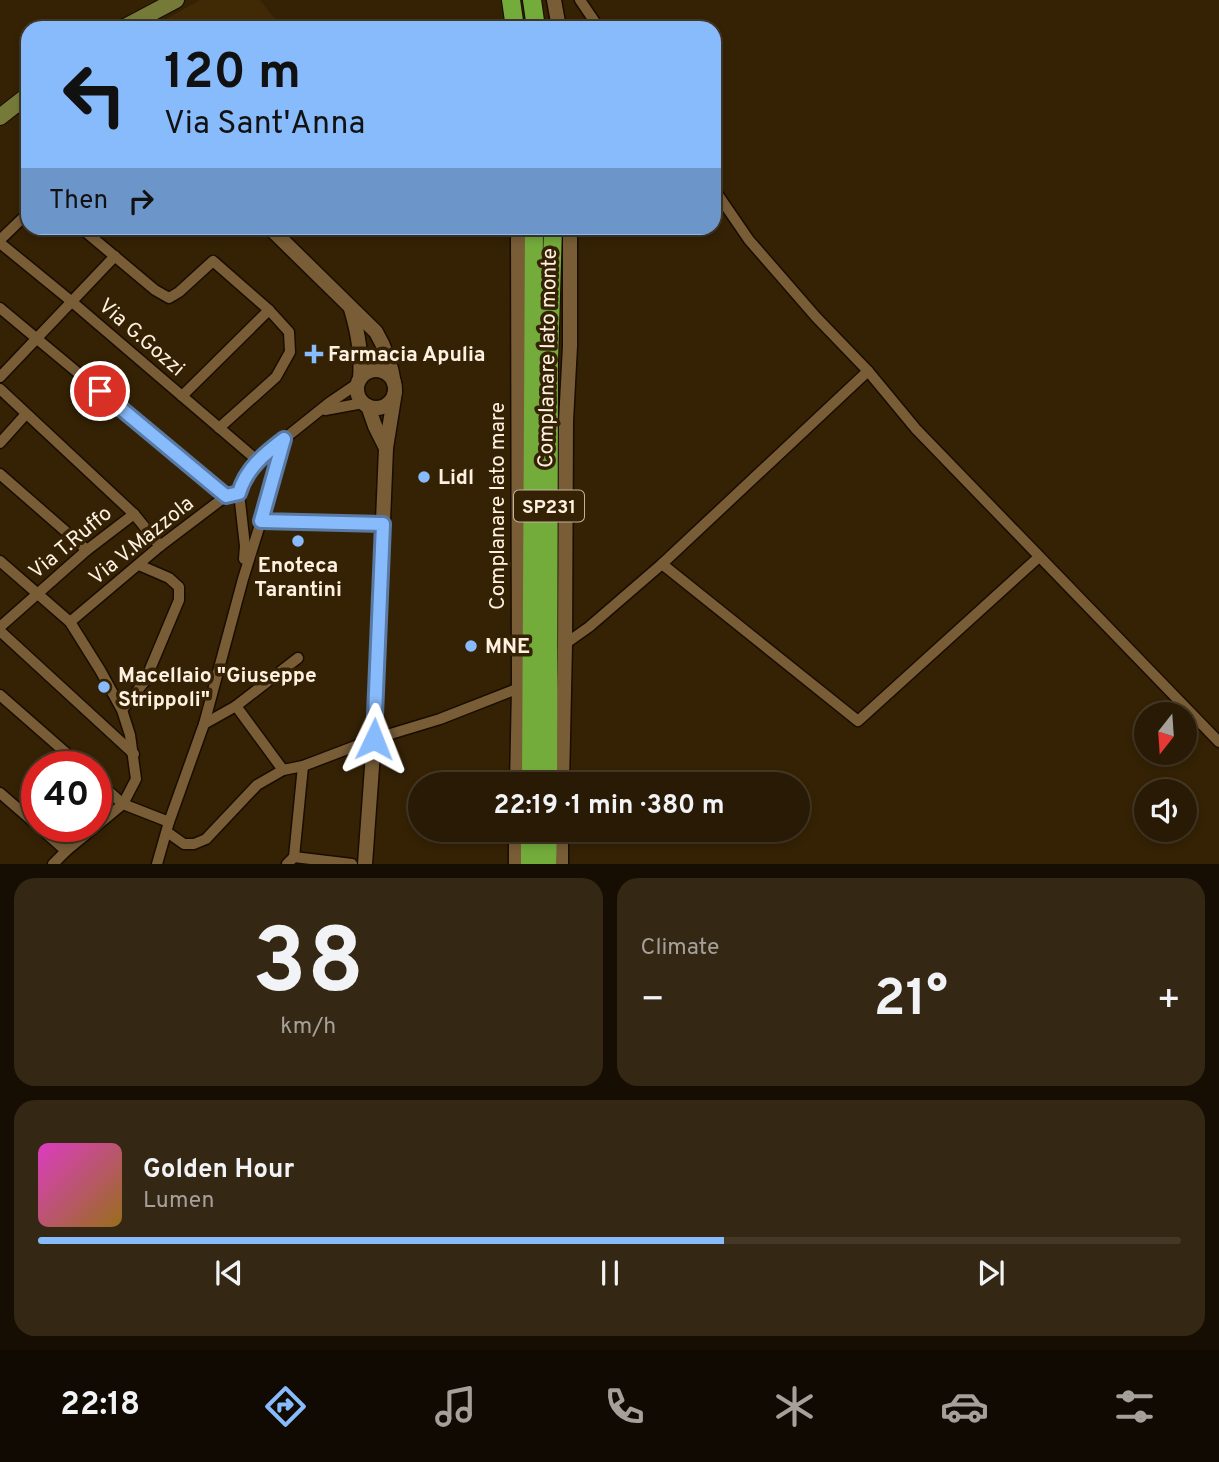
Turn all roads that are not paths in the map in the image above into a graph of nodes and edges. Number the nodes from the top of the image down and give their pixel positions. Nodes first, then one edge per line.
1 (176, 0) edge
2 (503, 0) edge
3 (511, 0) edge
4 (532, 0) edge
5 (554, 0) edge
6 (580, 0) edge
7 (136, 21) edge
8 (506, 21) edge
9 (514, 21) edge
10 (535, 21) edge
11 (558, 21) edge
12 (594, 21) edge
13 (21, 106) edge
14 (0, 117) edge
15 (721, 200) edge
16 (21, 220) edge
17 (90, 235) edge
18 (277, 235) edge
19 (518, 235) edge
20 (534, 235) edge
21 (553, 235) edge
22 (570, 235) edge
23 (0, 241) edge
24 (115, 256) junction
25 (71, 301) junction
26 (0, 308) edge
27 (350, 308) junction
28 (269, 310) junction
29 (37, 338) junction
30 (869, 371) junction
31 (0, 377) edge
32 (359, 382) junction
33 (394, 388) junction
34 (0, 389) edge
35 (182, 396) junction
36 (366, 404) junction
37 (319, 412) junction
38 (26, 414) junction
39 (219, 428) junction
40 (284, 439) junction
41 (0, 443) edge
42 (386, 448) junction
43 (258, 461) junction
44 (0, 474) edge
45 (239, 493) junction
46 (226, 496) junction
47 (134, 514) junction
48 (261, 521) junction
49 (383, 524) junction
50 (160, 545) junction
51 (87, 550) junction
52 (1040, 557) junction
53 (0, 561) edge
54 (662, 564) junction
55 (139, 565) junction
56 (243, 579) junction
57 (38, 594) junction
58 (70, 622) junction
59 (0, 629) edge
60 (565, 644) junction
61 (298, 658) dead end
62 (519, 688) junction
63 (0, 695) edge
64 (236, 706) junction
65 (122, 710) junction
66 (204, 724) junction
67 (374, 739) junction
68 (1219, 742) edge
69 (63, 751) edge
70 (134, 754) junction
71 (303, 766) junction
72 (283, 770) junction
73 (517, 772) edge
74 (531, 772) edge
75 (548, 772) edge
76 (562, 772) edge
77 (0, 793) edge
78 (112, 794) edge
79 (124, 804) junction
80 (21, 812) edge
81 (168, 827) junction
82 (56, 842) edge
83 (516, 842) edge
84 (530, 842) edge
85 (548, 842) edge
86 (561, 842) edge
87 (66, 851) junction
88 (290, 860) edge
89 (53, 863) edge
90 (157, 863) edge
91 (352, 863) edge
92 (365, 863) edge
93 (516, 863) edge
94 (530, 863) edge
95 (547, 863) edge
96 (561, 863) edge

1 - 7 main road
2 - 8 street
3 - 9 highway
4 - 10 highway
5 - 11 street
6 - 12 street
13 - 14 main road
15 - 30 street
16 - 23 street
17 - 24 street
18 - 27 street
19 - 62 street, Complanare lato mare
20 - 74 highway, SP231
21 - 75 highway, SP231
22 - 60 street, Complanare lato monte
23 - 25 street, Via G.Gozzi
24 - 25 street
24 - 28 street
25 - 29 street
25 - 35 street, Via G.Gozzi
26 - 29 street
27 - 32 street
27 - 33 street
28 - 35 street
28 - 39 street
29 - 31 street
29 - 46 street
30 - 52 street
30 - 54 street
32 - 33 street
32 - 36 street
32 - 37 street
33 - 36 street
33 - 42 street
34 - 38 street
35 - 39 street, Via G.Gozzi
36 - 37 street
36 - 42 street
37 - 40 street
38 - 41 street
38 - 47 street
39 - 43 street, Via G.Gozzi
40 - 43 street
40 - 48 street
42 - 49 street
43 - 45 street
44 - 51 street
45 - 46 street, Via V.Mazzola
45 - 56 street
46 - 50 street, Via V.Mazzola
47 - 50 street
47 - 51 street, Via T.Ruffo
48 - 49 street
48 - 56 street
49 - 67 street
50 - 55 street, Via V.Mazzola
51 - 57 street, Via T.Ruffo
52 - 54 street
52 - 68 street
53 - 57 street
54 - 60 street
55 - 58 street, Via V.Mazzola
55 - 65 street
56 - 66 street
57 - 58 street
57 - 59 street, Via T.Ruffo
58 - 65 street
59 - 70 street
60 - 76 street, Complanare lato monte
61 - 64 street
62 - 67 street
62 - 73 street, Complanare lato mare
63 - 69 street
64 - 66 street
64 - 72 street
65 - 70 street
66 - 81 street
67 - 71 street
67 - 92 street
70 - 79 street
71 - 72 street
71 - 88 street
72 - 81 street
77 - 80 street
78 - 79 street
79 - 81 street
79 - 87 street
81 - 90 street
82 - 87 street
83 - 93 street
84 - 94 highway
85 - 95 highway
86 - 96 street
87 - 89 street
88 - 91 street

